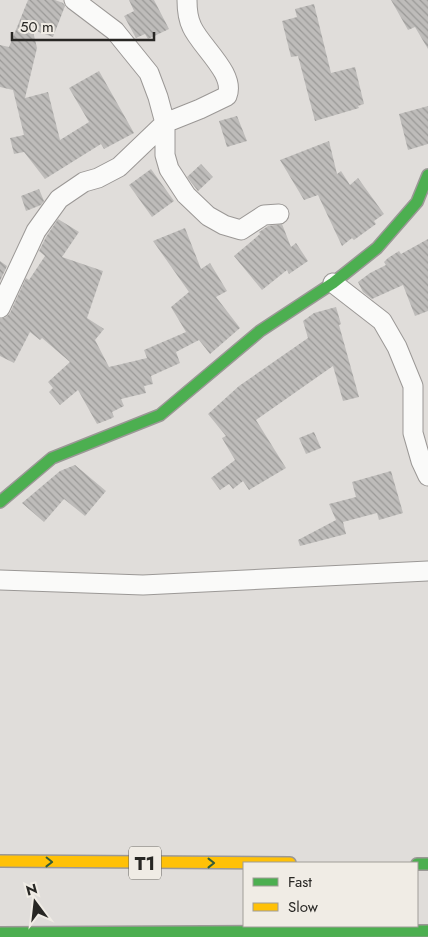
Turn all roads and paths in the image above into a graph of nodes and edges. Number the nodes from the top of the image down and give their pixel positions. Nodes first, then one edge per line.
1 (74, 0) edge
2 (187, 0) edge
3 (165, 123) junction
4 (428, 175) edge
5 (280, 214) dead end
6 (333, 283) junction
7 (0, 308) edge
8 (428, 476) edge
9 (0, 502) edge
10 (428, 571) edge
11 (0, 580) edge
12 (0, 861) edge
13 (243, 863) edge
14 (428, 931) edge
15 (0, 933) edge
16 (98, 935) edge

1 - 3 street
2 - 3 street
3 - 5 street
3 - 7 street
4 - 6 main road
6 - 8 street
6 - 9 main road
10 - 11 street
12 -> 13 main road, T1
14 - 16 main road
15 - 16 main road

